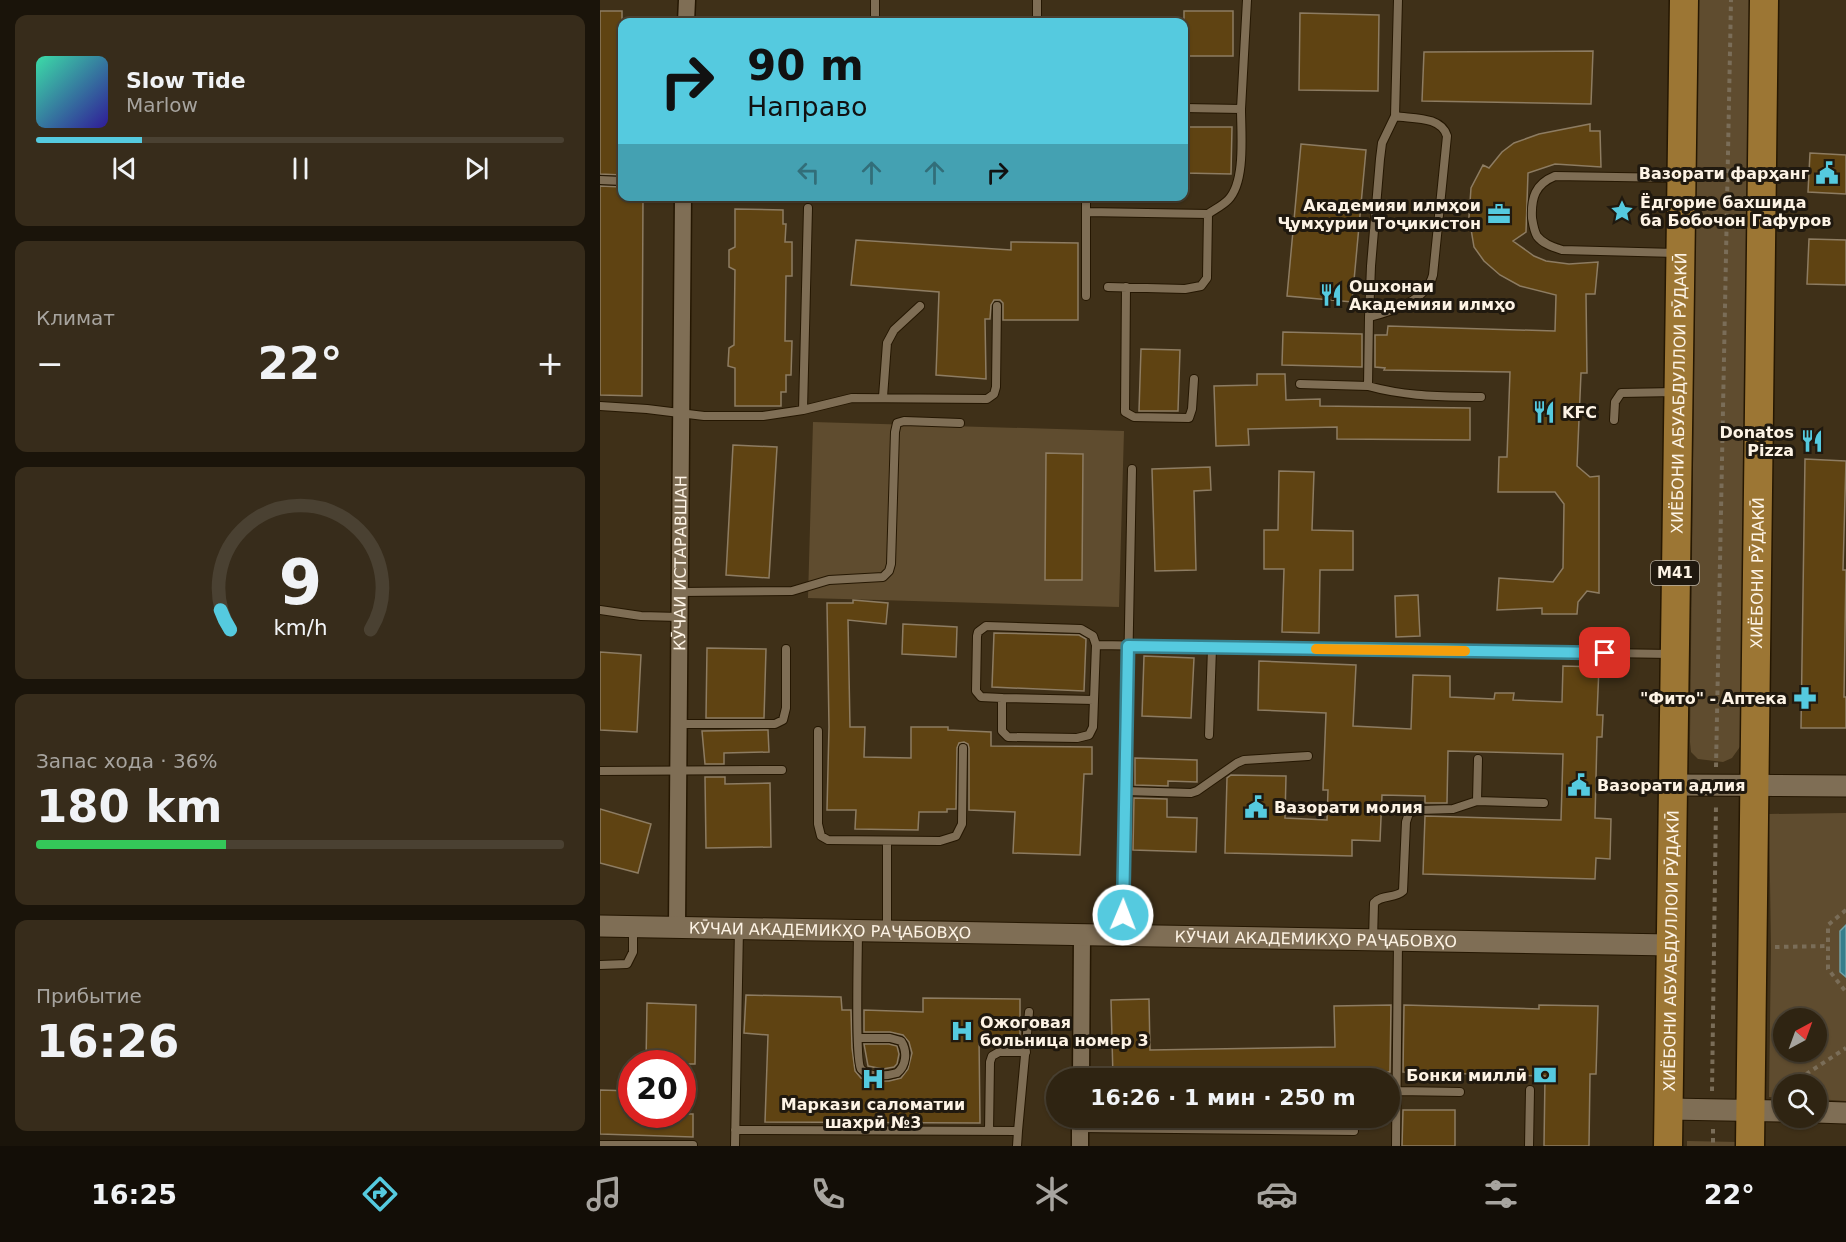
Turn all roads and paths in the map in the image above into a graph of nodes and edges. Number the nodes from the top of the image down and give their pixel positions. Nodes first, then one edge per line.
1 (687, 0) edge
2 (875, 0) edge
3 (1037, 0) edge
4 (1247, 0) edge
5 (1398, 0) edge
6 (1684, 0) edge
7 (1731, 0) edge
8 (1764, 0) edge
9 (686, 18) edge
10 (875, 18) edge
11 (1037, 18) edge
12 (1188, 108) edge
13 (1242, 109) junction
14 (1395, 116) junction
15 (1682, 178) junction
16 (600, 180) edge
17 (618, 181) edge
18 (683, 201) edge
19 (1086, 201) edge
20 (808, 208) dead end
21 (1086, 212) junction
22 (1208, 214) junction
23 (1680, 253) junction
24 (1108, 287) dead end
25 (1126, 288) junction
26 (1086, 296) dead end
27 (920, 306) dead end
28 (997, 306) dead end
29 (1369, 317) junction
30 (1194, 379) dead end
31 (1300, 384) dead end
32 (1368, 386) junction
33 (1678, 392) junction
34 (884, 397) junction
35 (1482, 397) dead end
36 (600, 406) edge
37 (803, 411) junction
38 (680, 414) junction
39 (1614, 420) dead end
40 (960, 423) dead end
41 (1132, 469) dead end
42 (679, 592) junction
43 (600, 610) edge
44 (679, 617) junction
45 (1096, 645) junction
46 (1128, 646) junction
47 (1212, 648) junction
48 (786, 650) dead end
49 (1674, 654) junction
50 (1002, 698) junction
51 (1094, 700) junction
52 (678, 724) junction
53 (818, 731) dead end
54 (1209, 735) dead end
55 (963, 748) dead end
56 (1308, 756) dead end
57 (1478, 759) dead end
58 (782, 770) dead end
59 (600, 771) edge
60 (678, 771) junction
61 (1673, 785) junction
62 (1716, 785) junction
63 (1755, 786) junction
64 (1846, 786) edge
65 (1125, 791) junction
66 (1477, 801) junction
67 (1544, 803) dead end
68 (887, 841) junction
69 (1846, 910) edge
70 (600, 926) edge
71 (633, 926) junction
72 (677, 927) junction
73 (739, 928) junction
74 (858, 931) junction
75 (887, 931) junction
76 (1082, 936) junction
77 (1123, 936) junction
78 (1372, 941) junction
79 (1398, 941) junction
80 (1671, 945) junction
81 (1828, 946) junction
82 (1753, 947) junction
83 (600, 965) edge
84 (1846, 992) edge
85 (1029, 1012) dead end
86 (858, 1038) junction
87 (1846, 1048) edge
88 (1026, 1052) junction
89 (1081, 1068) edge
90 (1396, 1068) edge
91 (1806, 1074) edge
92 (1530, 1090) dead end
93 (1400, 1091) edge
94 (1460, 1092) dead end
95 (1669, 1109) junction
96 (1712, 1110) junction
97 (1750, 1111) junction
98 (1773, 1111) edge
99 (1827, 1112) edge
100 (1846, 1113) edge
101 (1080, 1128) edge
102 (1251, 1128) edge
103 (1396, 1128) edge
104 (735, 1130) junction
105 (989, 1131) junction
106 (1018, 1131) junction
107 (1354, 1131) dead end
108 (600, 1145) edge
109 (693, 1145) edge
110 (735, 1146) edge
111 (1017, 1146) edge
112 (1080, 1146) edge
113 (1396, 1146) edge
114 (1529, 1146) edge
115 (1668, 1146) edge
116 (1713, 1146) edge
117 (1750, 1146) edge

1 - 9 street
2 - 10 lane
3 - 11 lane
4 - 13 lane
5 - 14 lane
6 - 15 highway, ХИЁБОНИ АБУАБДУЛЛОИ РӮДАКӢ / M41
7 - 62 path
8 - 63 highway, ХИЁБОНИ РӮДАКӢ
12 - 13 lane
13 - 22 lane
14 - 29 lane
14 - 29 lane
15 - 23 highway, ХИЁБОНИ АБУАБДУЛЛОИ РӮДАКӢ / M41
15 - 23 lane
16 - 17 lane
18 - 38 street, КӮЧАИ ИСТАРАВШАН
19 - 21 lane
20 - 37 lane
21 - 22 lane
21 - 26 lane
22 - 25 lane
23 - 33 highway, ХИЁБОНИ АБУАБДУЛЛОИ РӮДАКӢ / M41
24 - 25 lane
25 - 30 lane
27 - 34 lane
28 - 34 lane
29 - 32 lane
31 - 32 lane
32 - 35 lane
33 - 39 lane
33 - 49 highway, ХИЁБОНИ АБУАБДУЛЛОИ РӮДАКӢ / M41
34 - 37 lane
36 - 38 lane
37 - 38 lane
38 - 42 street, КӮЧАИ ИСТАРАВШАН
40 - 42 lane
41 - 46 lane
42 - 44 street, КӮЧАИ ИСТАРАВШАН
43 - 44 lane
44 - 52 street, КӮЧАИ ИСТАРАВШАН
45 - 46 lane
45 - 50 lane
45 - 51 lane
46 - 47 lane
46 - 65 lane
47 - 49 lane
47 - 54 lane
48 - 52 lane
49 - 61 highway, ХИЁБОНИ АБУАБДУЛЛОИ РӮДАКӢ / M41
50 - 51 lane
50 - 51 lane
52 - 60 street, КӮЧАИ ИСТАРАВШАН
53 - 68 lane
55 - 68 lane
56 - 65 lane
57 - 66 lane
58 - 60 lane
59 - 60 lane
60 - 72 street, КӮЧАИ ИСТАРАВШАН
61 - 62 street
61 - 80 highway, ХИЁБОНИ АБУАБДУЛЛОИ РӮДАКӢ / M41
62 - 63 street
62 - 96 path
63 - 64 street
63 - 82 highway, ХИЁБОНИ РӮДАКӢ
65 - 77 lane
66 - 67 lane
66 - 78 lane
68 - 75 lane
69 - 81 path
70 - 71 street, КӮЧАИ АКАДЕМИКҲО РАҶАБОВҲО
71 - 72 street, КӮЧАИ АКАДЕМИКҲО РАҶАБОВҲО
71 - 83 lane
72 - 73 street, КӮЧАИ АКАДЕМИКҲО РАҶАБОВҲО
73 - 74 street, КӮЧАИ АКАДЕМИКҲО РАҶАБОВҲО
73 - 104 lane
74 - 75 street, КӮЧАИ АКАДЕМИКҲО РАҶАБОВҲО
74 - 86 lane
75 - 76 street, КӮЧАИ АКАДЕМИКҲО РАҶАБОВҲО
76 - 77 street, КӮЧАИ АКАДЕМИКҲО РАҶАБОВҲО
76 - 89 street
77 - 78 street, КӮЧАИ АКАДЕМИКҲО РАҶАБОВҲО
78 - 79 street, КӮЧАИ АКАДЕМИКҲО РАҶАБОВҲО
79 - 80 street, КӮЧАИ АКАДЕМИКҲО РАҶАБОВҲО
79 - 90 lane
80 - 95 highway, ХИЁБОНИ АБУАБДУЛЛОИ РӮДАКӢ / M41
81 - 82 path
81 - 84 path
82 - 97 highway, ХИЁБОНИ РӮДАКӢ
85 - 88 lane
86 - 86 lane
87 - 91 path
88 - 105 lane
88 - 106 lane
92 - 114 lane
93 - 94 lane
95 - 96 street
95 - 115 highway, ХИЁБОНИ АБУАБДУЛЛОИ РӮДАКӢ / M41
96 - 97 street
96 - 116 path
97 - 98 street
97 - 117 highway, ХИЁБОНИ РӮДАКӢ
99 - 100 street
101 - 112 street
102 - 107 lane
103 - 113 lane
104 - 105 lane
104 - 110 lane
105 - 106 lane
106 - 111 lane
108 - 109 lane

